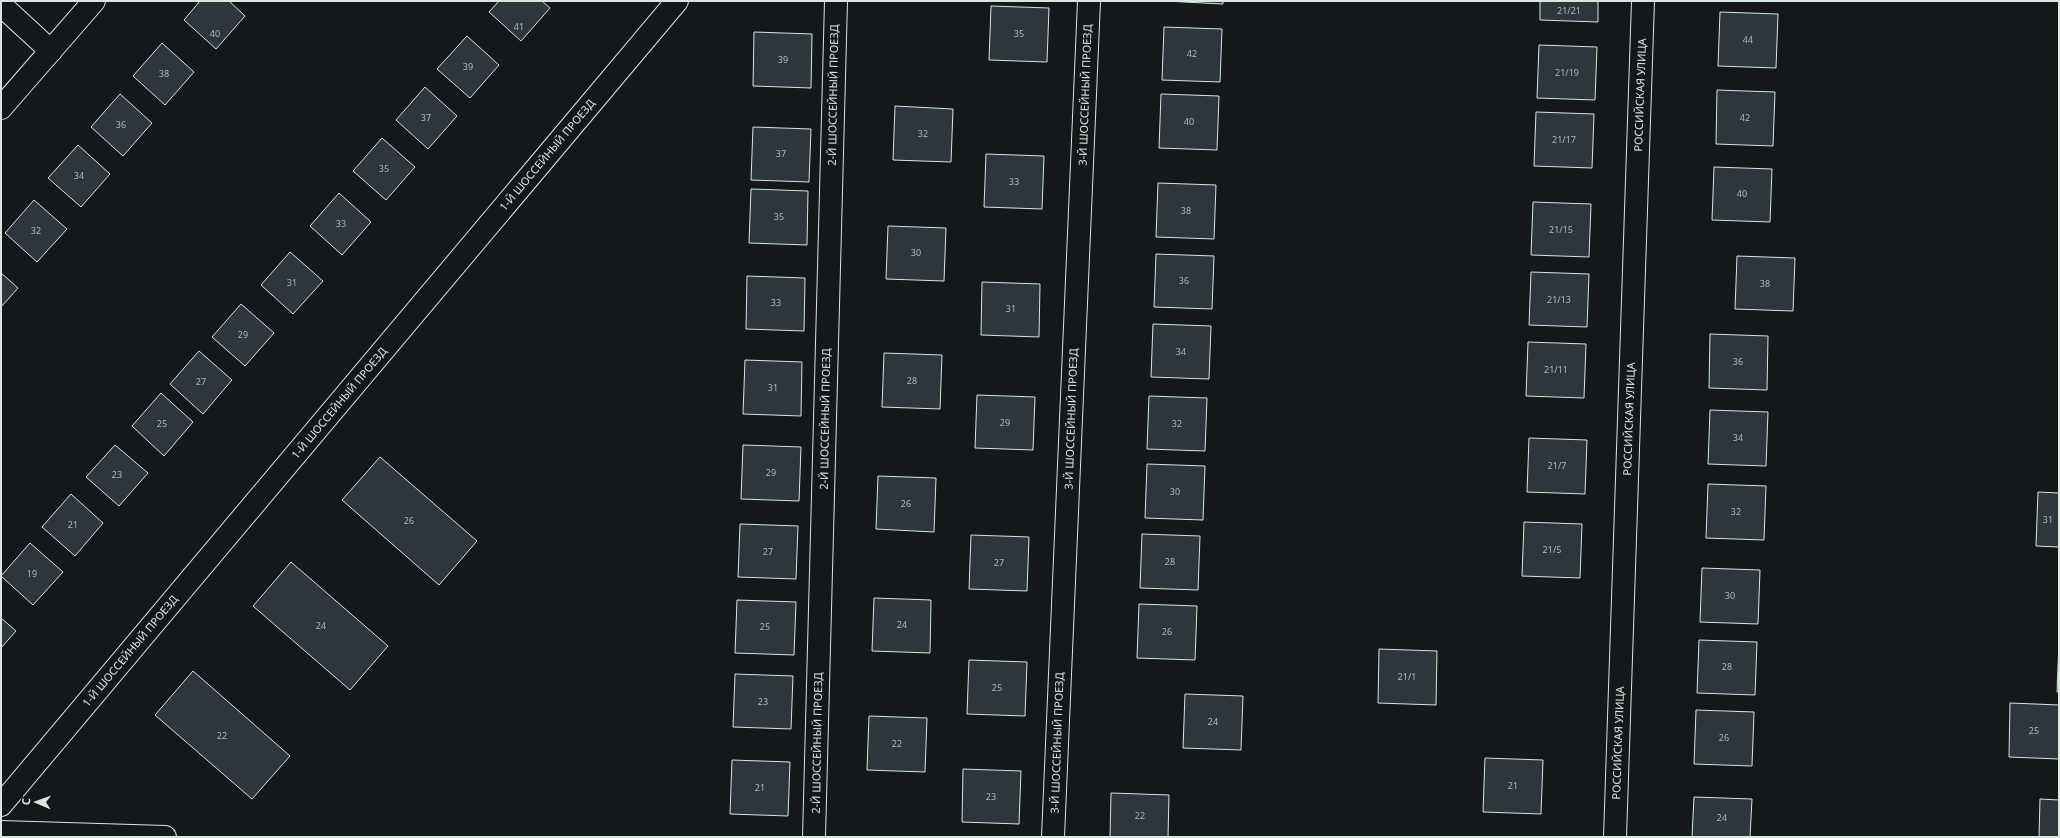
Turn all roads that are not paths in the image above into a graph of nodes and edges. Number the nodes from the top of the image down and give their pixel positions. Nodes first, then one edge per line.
1 (94, 1) edge
2 (677, 1) edge
3 (836, 1) edge
4 (1089, 1) edge
5 (1643, 1) edge
6 (1, 6) edge
7 (51, 51) junction
8 (1, 108) edge
9 (1, 806) edge
10 (1, 832) edge
11 (165, 837) edge
12 (814, 837) edge
13 (1053, 837) edge
14 (1614, 837) edge

1 - 7 street
2 - 9 street, 1-Й ШОССЕЙНЫЙ ПРОЕЗД
3 - 12 street, 2-Й ШОССЕЙНЫЙ ПРОЕЗД
4 - 13 street, 3-Й ШОССЕЙНЫЙ ПРОЕЗД
5 - 14 street, РОССИЙСКАЯ УЛИЦА
6 - 7 street
7 - 8 street
10 - 11 street

